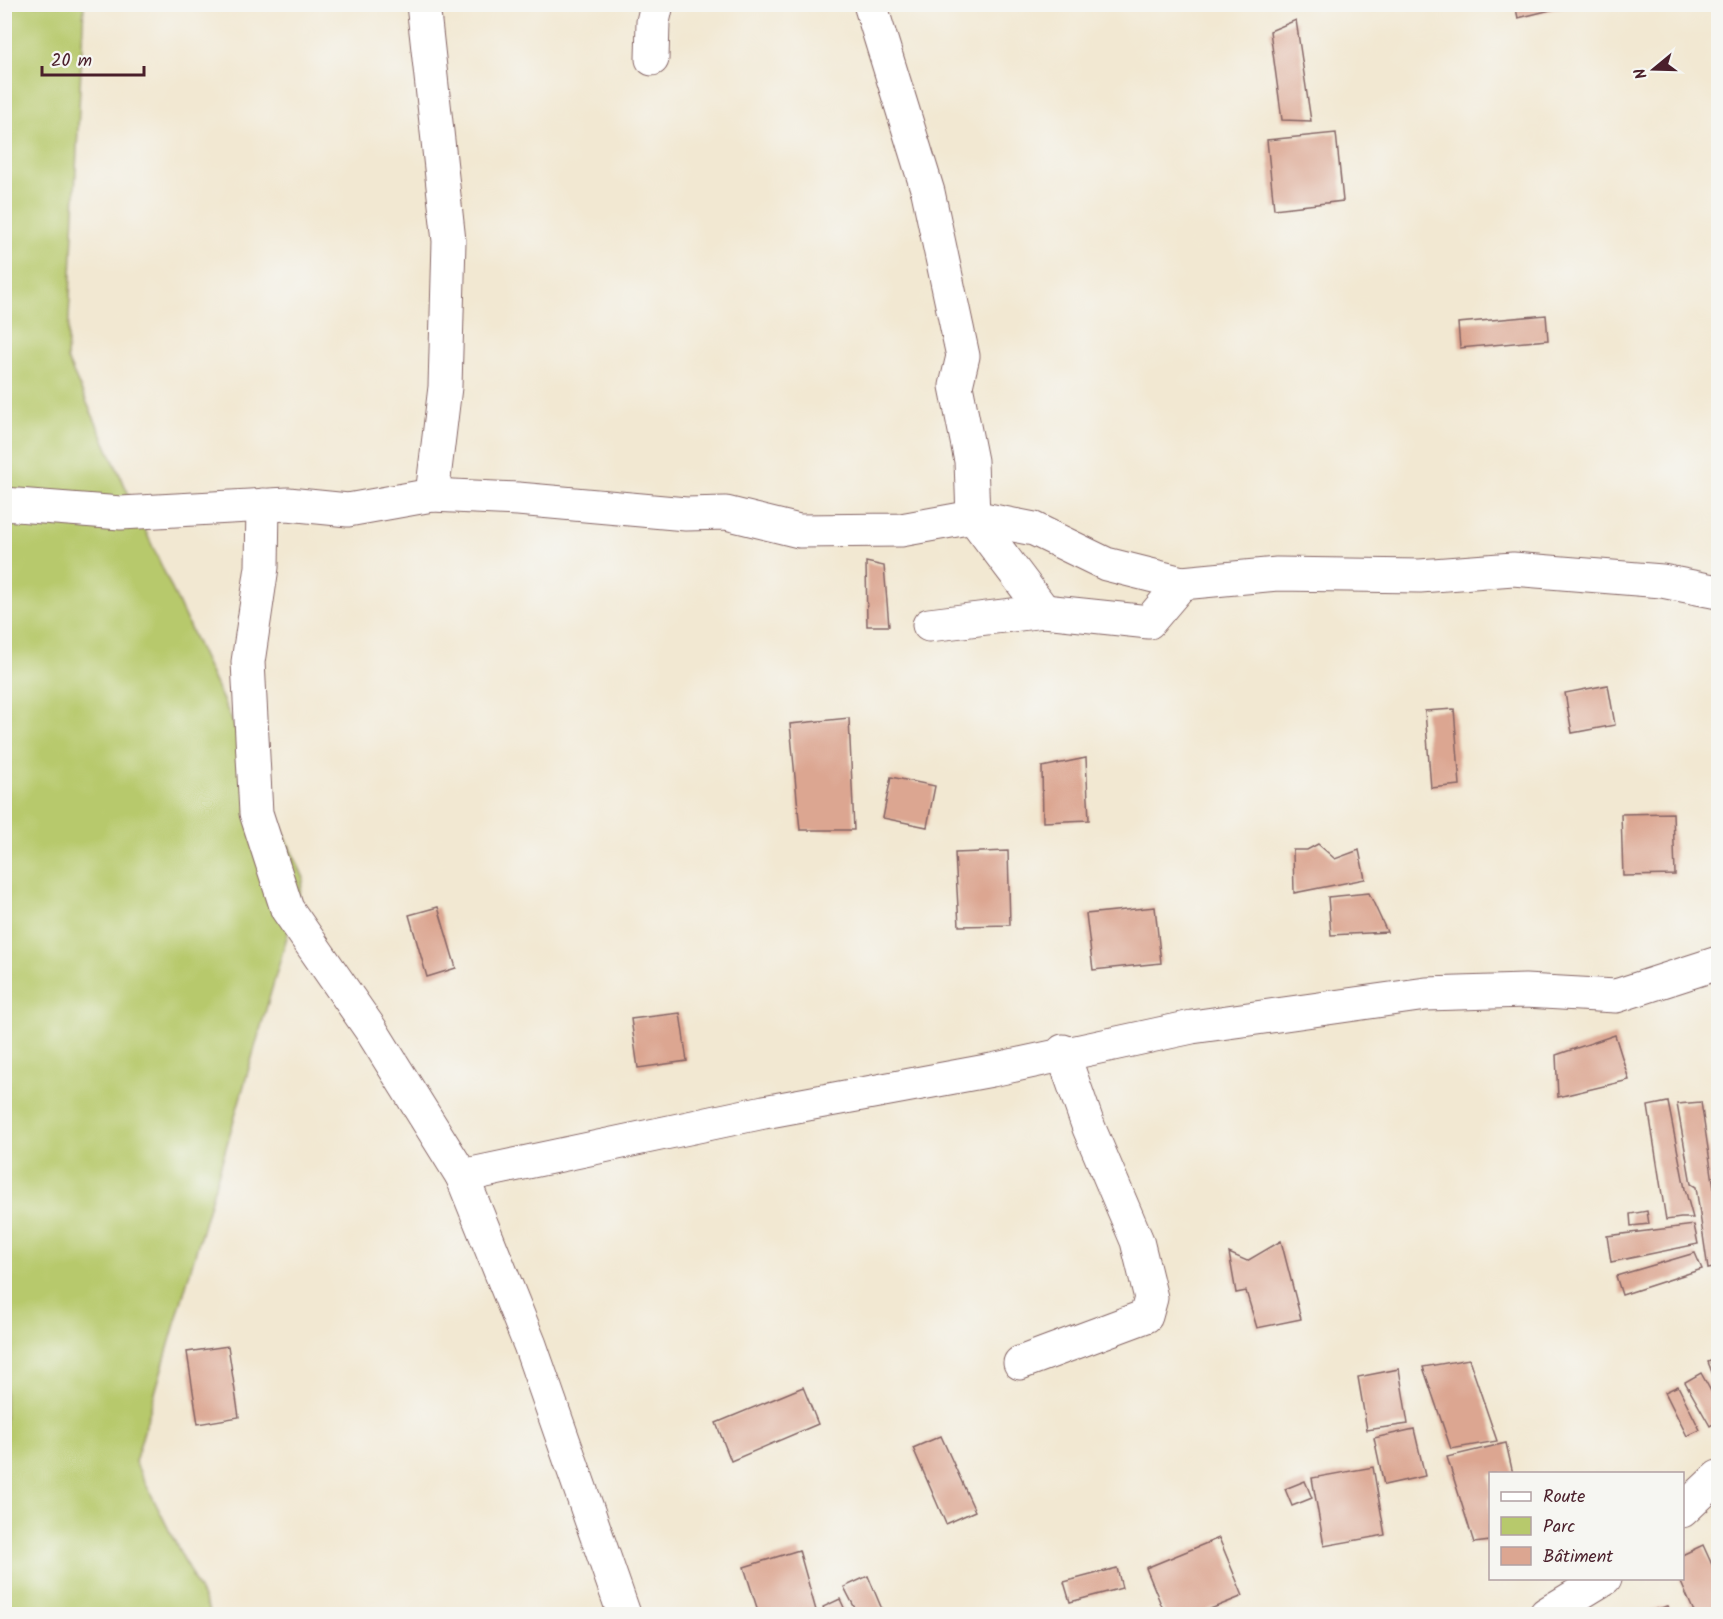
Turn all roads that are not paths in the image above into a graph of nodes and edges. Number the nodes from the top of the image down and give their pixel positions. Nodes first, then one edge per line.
1 (423, 4) edge
2 (657, 4) edge
3 (870, 4) edge
4 (652, 59) dead end
5 (432, 495) junction
6 (4, 504) edge
7 (263, 505) junction
8 (973, 517) junction
9 (1182, 583) junction
10 (1719, 592) edge
11 (1044, 611) junction
12 (928, 625) dead end
13 (1719, 963) edge
14 (1063, 1053) junction
15 (462, 1176) junction
16 (1020, 1363) dead end
17 (1719, 1477) edge
18 (1684, 1510) edge
19 (1602, 1580) edge
20 (624, 1614) edge
21 (1546, 1614) edge

1 - 5 street
2 - 4 street
3 - 8 street
5 - 7 street
5 - 8 street
6 - 7 street
7 - 15 street
8 - 9 street
8 - 11 street
9 - 10 street
9 - 11 street
11 - 12 street
13 - 14 street
14 - 15 street
14 - 16 street
15 - 20 street
17 - 18 street
19 - 21 street

